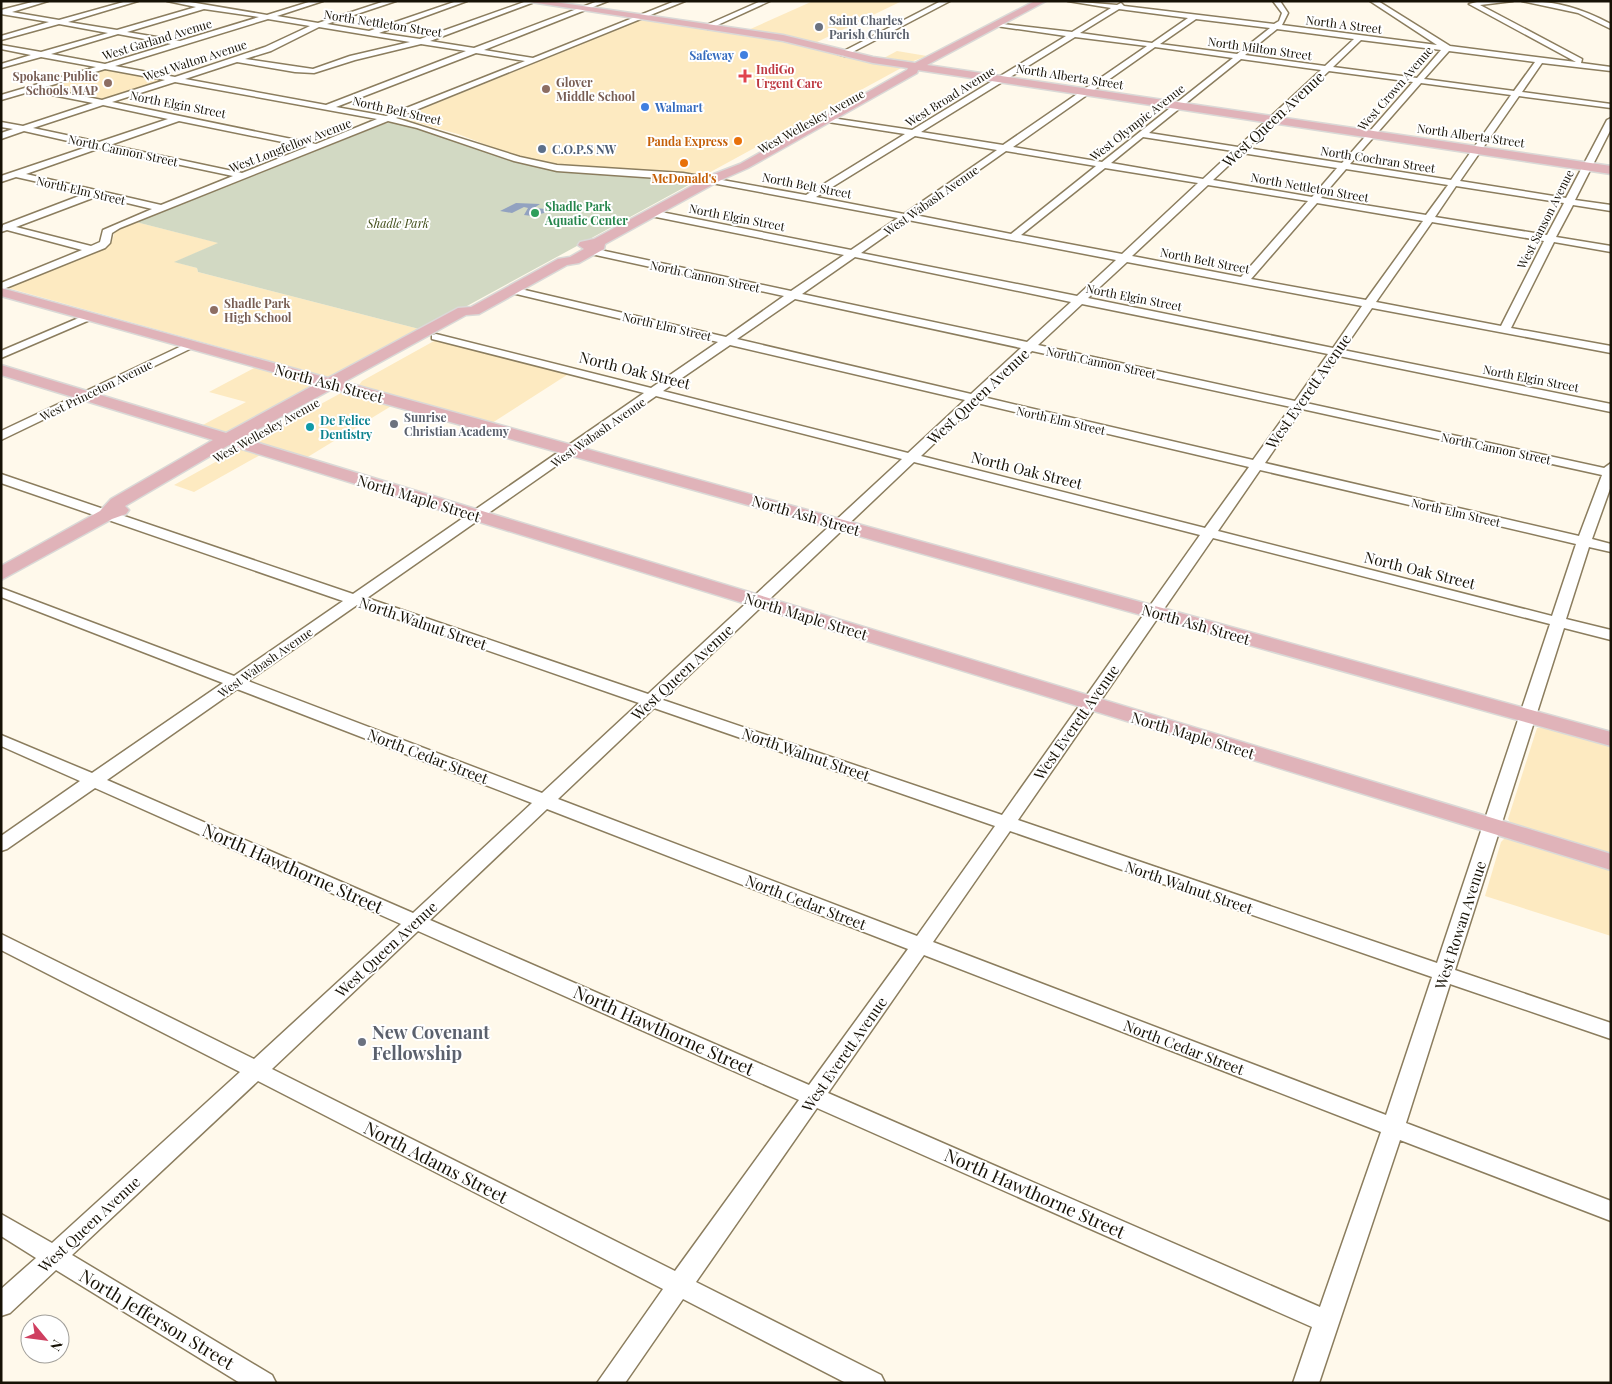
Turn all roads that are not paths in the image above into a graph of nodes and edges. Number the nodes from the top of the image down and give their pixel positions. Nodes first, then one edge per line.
1 (45, 1) edge
2 (135, 1) edge
3 (170, 1) edge
4 (225, 1) edge
5 (320, 1) edge
6 (393, 1) edge
7 (464, 1) edge
8 (605, 1) edge
9 (682, 1) edge
10 (767, 1) edge
11 (947, 1) edge
12 (1042, 1) edge
13 (1067, 1) edge
14 (1132, 1) edge
15 (1276, 1) edge
16 (1372, 1) edge
17 (1510, 1) edge
18 (1525, 1) edge
19 (531, 2) edge
20 (1073, 2) edge
21 (1030, 4) edge
22 (206, 7) junction
23 (1117, 7) junction
24 (584, 9) junction
25 (2, 12) edge
26 (268, 17) junction
27 (640, 17) junction
28 (1194, 17) junction
29 (60, 22) junction
30 (996, 24) junction
31 (318, 25) junction
32 (706, 27) junction
33 (1276, 27) junction
34 (1611, 27) edge
35 (118, 32) junction
36 (369, 33) junction
37 (1073, 34) junction
38 (1, 38) edge
39 (1360, 38) junction
40 (420, 42) junction
41 (182, 43) junction
42 (1154, 45) junction
43 (1, 47) edge
44 (1447, 48) junction
45 (474, 50) junction
46 (41, 54) junction
47 (842, 54) junction
48 (1239, 57) junction
49 (1611, 58) edge
50 (237, 60) junction
51 (534, 60) junction
52 (1540, 60) junction
53 (1, 66) edge
54 (105, 66) junction
55 (1588, 66) junction
56 (914, 68) junction
57 (1327, 68) junction
58 (1611, 69) edge
59 (308, 71) joint
60 (176, 79) junction
61 (999, 79) junction
62 (1419, 81) junction
63 (32, 89) junction
64 (1086, 92) junction
65 (1517, 94) junction
66 (1, 98) edge
67 (102, 103) junction
68 (1177, 106) junction
69 (1611, 106) edge
70 (327, 108) junction
71 (836, 112) junction
72 (178, 118) junction
73 (389, 119) junction
74 (1272, 120) junction
75 (1611, 120) edge
76 (1, 124) edge
77 (24, 128) junction
78 (912, 133) junction
79 (1141, 134) junction
80 (1372, 134) junction
81 (1, 136) edge
82 (101, 145) junction
83 (319, 147) junction
84 (1005, 148) junction
85 (1240, 149) junction
86 (1476, 150) junction
87 (1103, 165) junction
88 (1344, 166) junction
89 (1586, 166) junction
90 (1611, 170) edge
91 (1, 171) edge
92 (15, 174) junction
93 (244, 176) junction
94 (715, 178) junction
95 (1, 179) edge
96 (1205, 182) junction
97 (1452, 183) junction
98 (97, 193) junction
99 (808, 198) junction
100 (1313, 200) junction
101 (1569, 201) junction
102 (162, 208) junction
103 (1611, 208) edge
104 (651, 214) junction
105 (908, 217) junction
106 (1428, 219) junction
107 (3, 227) edge
108 (1013, 237) junction
109 (1549, 239) junction
110 (595, 247) junction
111 (93, 250) junction
112 (1611, 250) edge
113 (854, 255) junction
114 (1125, 258) junction
115 (1244, 280) junction
116 (1, 287) edge
117 (512, 290) junction
118 (1, 292) edge
119 (796, 295) junction
120 (1080, 301) junction
121 (1370, 304) junction
122 (468, 311) junction
123 (88, 317) junction
124 (1504, 330) junction
125 (436, 337) junction
126 (729, 341) junction
127 (190, 345) junction
128 (1031, 346) junction
129 (1611, 350) edge
130 (1336, 352) junction
131 (1, 355) edge
132 (1, 370) edge
133 (337, 385) junction
134 (655, 392) junction
135 (84, 396) junction
136 (974, 399) junction
137 (1300, 405) junction
138 (1611, 408) edge
139 (1, 436) edge
140 (234, 441) junction
141 (572, 450) junction
142 (911, 458) junction
143 (1256, 465) junction
144 (1610, 471) edge
145 (1, 478) edge
146 (106, 515) junction
147 (476, 516) junction
148 (839, 524) junction
149 (1210, 533) junction
150 (1584, 542) junction
151 (1611, 548) edge
152 (1, 574) edge
153 (1, 592) edge
154 (356, 600) junction
155 (757, 602) junction
156 (1153, 612) junction
157 (1559, 621) junction
158 (1611, 635) edge
159 (237, 682) junction
160 (652, 701) junction
161 (1089, 704) junction
162 (1528, 716) junction
163 (1611, 739) edge
164 (1, 740) edge
165 (94, 780) junction
166 (542, 801) junction
167 (1006, 824) junction
168 (1492, 826) junction
169 (1, 845) edge
170 (1611, 862) edge
171 (415, 921) junction
172 (1, 941) edge
173 (921, 946) junction
174 (1443, 974) junction
175 (1611, 1031) edge
176 (255, 1071) junction
177 (814, 1096) junction
178 (1393, 1128) junction
179 (1611, 1211) edge
180 (1, 1224) edge
181 (54, 1256) junction
182 (680, 1284) junction
183 (1, 1305) edge
184 (1327, 1322) junction
185 (263, 1383) edge
186 (610, 1383) edge
187 (872, 1383) edge
188 (1306, 1383) edge

1 - 25 street
2 - 29 street
3 - 22 street, North Nettleton Street
4 - 22 street
5 - 26 street, West Garland Avenue
6 - 31 street, West Walton Avenue
7 - 36 street
8 - 24 street
9 - 27 street, West Longfellow Avenue
10 - 32 street
11 - 47 street
12 - 21 main road, West Wellesley Avenue
13 - 20 street, North A Street
14 - 23 street, West Broad Avenue
15 - 33 street
16 - 44 street
17 - 55 street
18 - 34 street
19 - 24 main road, North Alberta Street
19 - 40 street
20 - 23 street, North A Street
21 - 30 main road, West Wellesley Avenue
22 - 26 street, North Nettleton Street
22 - 35 street
23 - 28 street, North A Street
23 - 37 street, West Broad Avenue
24 - 27 main road, North Alberta Street
24 - 45 street
25 - 29 street
26 - 31 street, North Nettleton Street
26 - 41 street, West Garland Avenue
27 - 32 main road, North Alberta Street
27 - 51 street, West Longfellow Avenue
28 - 33 street, North A Street
28 - 42 street, West Wabash Avenue
29 - 35 street
29 - 38 street
30 - 37 street, North Milton Street
30 - 56 main road, West Wellesley Avenue
31 - 36 street, North Nettleton Street
31 - 50 street, West Walton Avenue
32 - 47 main road, North Alberta Street
33 - 39 street, North A Street
33 - 48 street, West Olympic Avenue
35 - 41 street
35 - 46 street
36 - 40 street, North Nettleton Street
37 - 42 street, North Milton Street
37 - 61 street, West Broad Avenue
39 - 44 street, North A Street
39 - 57 street, West Queen Avenue
40 - 45 street, North Nettleton Street
40 - 59 street
41 - 54 street, West Garland Avenue
42 - 48 street, North Milton Street
42 - 64 street, West Wabash Avenue
43 - 46 street, North Belt Street
44 - 52 street, North A Street
44 - 62 street, West Crown Avenue
45 - 51 street, North Nettleton Street
45 - 70 street
46 - 53 street
46 - 54 street, North Belt Street
47 - 56 main road, North Alberta Street
48 - 57 street, North Milton Street
48 - 68 street, West Olympic Avenue
49 - 55 street
50 - 59 street
50 - 60 street, West Walton Avenue
51 - 73 street, West Longfellow Avenue
52 - 55 street, North A Street
52 - 65 street, West Everett Avenue
54 - 60 street, North Belt Street
54 - 63 street, West Garland Avenue
55 - 58 street, North A Street
56 - 61 main road, North Alberta Street
56 - 71 main road, West Wellesley Avenue
56 - 71 main road, West Wellesley Avenue
57 - 62 street, North Milton Street
57 - 74 street, West Queen Avenue
60 - 67 street, West Walton Avenue
60 - 70 street, North Belt Street
61 - 64 main road, North Alberta Street
61 - 78 street, West Broad Avenue
62 - 65 street, North Milton Street
62 - 80 street, West Crown Avenue
63 - 66 street, West Garland Avenue
63 - 67 street, North Elgin Street
64 - 68 main road, North Alberta Street
64 - 84 street, West Wabash Avenue
65 - 69 street, North Milton Street
65 - 86 street, West Everett Avenue
67 - 72 street, North Elgin Street
67 - 77 street, West Walton Avenue
68 - 74 main road, North Alberta Street
68 - 79 street, West Olympic Avenue
70 - 73 street, North Belt Street
71 - 78 street, North Nettleton Street
71 - 94 main road, West Wellesley Avenue
71 - 94 main road, West Wellesley Avenue
72 - 82 street
72 - 83 street, North Elgin Street
73 - 83 street, West Longfellow Avenue
73 - 94 street, North Belt Street
74 - 80 main road, North Alberta Street
74 - 85 street, West Queen Avenue
75 - 89 street, West Sanson Avenue
76 - 77 street, North Cannon Street
77 - 81 street, West Walton Avenue
77 - 82 street, North Cannon Street
78 - 84 street, North Nettleton Street
78 - 99 street, West Broad Avenue
79 - 85 street, North Cochran Street
79 - 87 street, West Olympic Avenue
80 - 86 main road, North Alberta Street
80 - 88 street, West Crown Avenue
82 - 92 street
82 - 93 street, North Cannon Street
83 - 93 street, West Longfellow Avenue
84 - 87 street, North Nettleton Street
84 - 105 street, West Wabash Avenue
85 - 88 street, North Cochran Street
85 - 96 street, West Queen Avenue
86 - 89 main road, North Alberta Street
86 - 97 street, West Everett Avenue
87 - 96 street, North Nettleton Street
87 - 108 street, West Olympic Avenue
88 - 97 street, North Cochran Street
88 - 100 street, West Crown Avenue
89 - 90 main road, North Alberta Street
89 - 101 street, West Sanson Avenue
91 - 92 street, North Elm Street
92 - 95 street
92 - 98 street, North Elm Street
93 - 102 street, West Longfellow Avenue
94 - 99 street, North Belt Street
94 - 104 main road, West Wellesley Avenue
96 - 100 street, North Nettleton Street
96 - 114 street, West Queen Avenue
97 - 101 street, North Cochran Street
97 - 106 street, West Everett Avenue
98 - 102 street, North Elm Street
98 - 107 street
99 - 105 street, North Belt Street
100 - 106 street, North Nettleton Street
100 - 115 street, West Crown Avenue
101 - 103 street, North Cochran Street
101 - 109 street, West Sanson Avenue
102 - 111 street, West Longfellow Avenue
104 - 110 main road, West Wellesley Avenue
104 - 113 street, North Elgin Street
105 - 108 street, North Belt Street
105 - 113 street, West Wabash Avenue
106 - 109 street, North Nettleton Street
106 - 121 street, West Everett Avenue
107 - 111 street
108 - 114 street, North Belt Street
109 - 112 street, North Nettleton Street
109 - 124 street, West Sanson Avenue
110 - 117 main road, West Wellesley Avenue
110 - 119 street, North Cannon Street
111 - 116 street, West Longfellow Avenue
113 - 119 street, West Wabash Avenue
113 - 120 street, North Elgin Street
114 - 115 street, North Belt Street
114 - 120 street, West Queen Avenue
115 - 121 street, North Belt Street
117 - 122 main road, West Wellesley Avenue
117 - 126 street, North Elm Street
118 - 123 main road, North Ash Street
119 - 126 street, West Wabash Avenue
119 - 128 street, North Cannon Street
120 - 128 street, West Queen Avenue
120 - 130 street, North Elgin Street
121 - 124 street, North Belt Street
121 - 130 street, West Everett Avenue
122 - 125 main road, West Wellesley Avenue
122 - 133 main road, West Wellesley Avenue
123 - 127 main road, North Ash Street
123 - 131 street
124 - 129 street, North Belt Street
125 - 133 main road, West Wellesley Avenue
125 - 134 street, North Oak Street
126 - 134 street, West Wabash Avenue
126 - 136 street, North Elm Street
127 - 133 main road, North Ash Street
127 - 135 street, West Princeton Avenue
128 - 136 street, West Queen Avenue
128 - 137 street, North Cannon Street
130 - 137 street, West Everett Avenue
130 - 138 street, North Elgin Street
132 - 135 main road, North Maple Street
133 - 140 main road, West Wellesley Avenue
133 - 141 main road, North Ash Street
134 - 141 street, West Wabash Avenue
134 - 142 street, North Oak Street
135 - 139 street, West Princeton Avenue
135 - 140 main road, North Maple Street
136 - 142 street, West Queen Avenue
136 - 143 street, North Elm Street
137 - 143 street, West Everett Avenue
137 - 144 street, North Cannon Street
140 - 146 main road, West Wellesley Avenue
140 - 147 main road, North Maple Street
141 - 147 street, West Wabash Avenue
141 - 148 main road, North Ash Street
142 - 148 street, West Queen Avenue
142 - 149 street, North Oak Street
143 - 149 street, West Everett Avenue
143 - 150 street, North Elm Street
144 - 150 street, West Rowan Avenue
145 - 146 street, North Walnut Street
146 - 152 main road, West Wellesley Avenue
146 - 154 street, North Walnut Street
147 - 154 street, West Wabash Avenue
147 - 155 main road, North Maple Street
148 - 155 street, West Queen Avenue
148 - 156 main road, North Ash Street
149 - 156 street, West Everett Avenue
149 - 157 street, North Oak Street
150 - 151 street, North Elm Street
150 - 157 street, West Rowan Avenue
153 - 159 street, North Cedar Street
154 - 159 street, West Wabash Avenue
154 - 160 street, North Walnut Street
155 - 160 street, West Queen Avenue
155 - 161 main road, North Maple Street
156 - 161 street, West Everett Avenue
156 - 162 main road, North Ash Street
157 - 158 street, North Oak Street
157 - 162 street, West Rowan Avenue
159 - 165 street, West Wabash Avenue
159 - 166 street, North Cedar Street
160 - 166 street, West Queen Avenue
160 - 167 street, North Walnut Street
161 - 167 street, West Everett Avenue
161 - 168 main road, North Maple Street
162 - 163 main road, North Ash Street
162 - 168 street, West Rowan Avenue
164 - 165 street, North Hawthorne Street
165 - 169 street, West Wabash Avenue
165 - 171 street, North Hawthorne Street
166 - 171 street, West Queen Avenue
166 - 173 street, North Cedar Street
167 - 173 street, West Everett Avenue
167 - 174 street, North Walnut Street
168 - 170 main road, North Maple Street
168 - 174 street, West Rowan Avenue
171 - 176 street, West Queen Avenue
171 - 177 street, North Hawthorne Street
172 - 176 street, North Adams Street
173 - 177 street, West Everett Avenue
173 - 178 street, North Cedar Street
174 - 175 street, North Walnut Street
174 - 178 street, West Rowan Avenue
176 - 181 street, West Queen Avenue
176 - 182 street, North Adams Street
177 - 182 street, West Everett Avenue
177 - 184 street, North Hawthorne Street
178 - 179 street, North Cedar Street
178 - 184 street, West Rowan Avenue
180 - 181 street, North Jefferson Street
181 - 183 street, West Queen Avenue
181 - 185 street, North Jefferson Street
182 - 186 street, West Everett Avenue
182 - 187 street, North Adams Street
184 - 188 street, West Rowan Avenue

